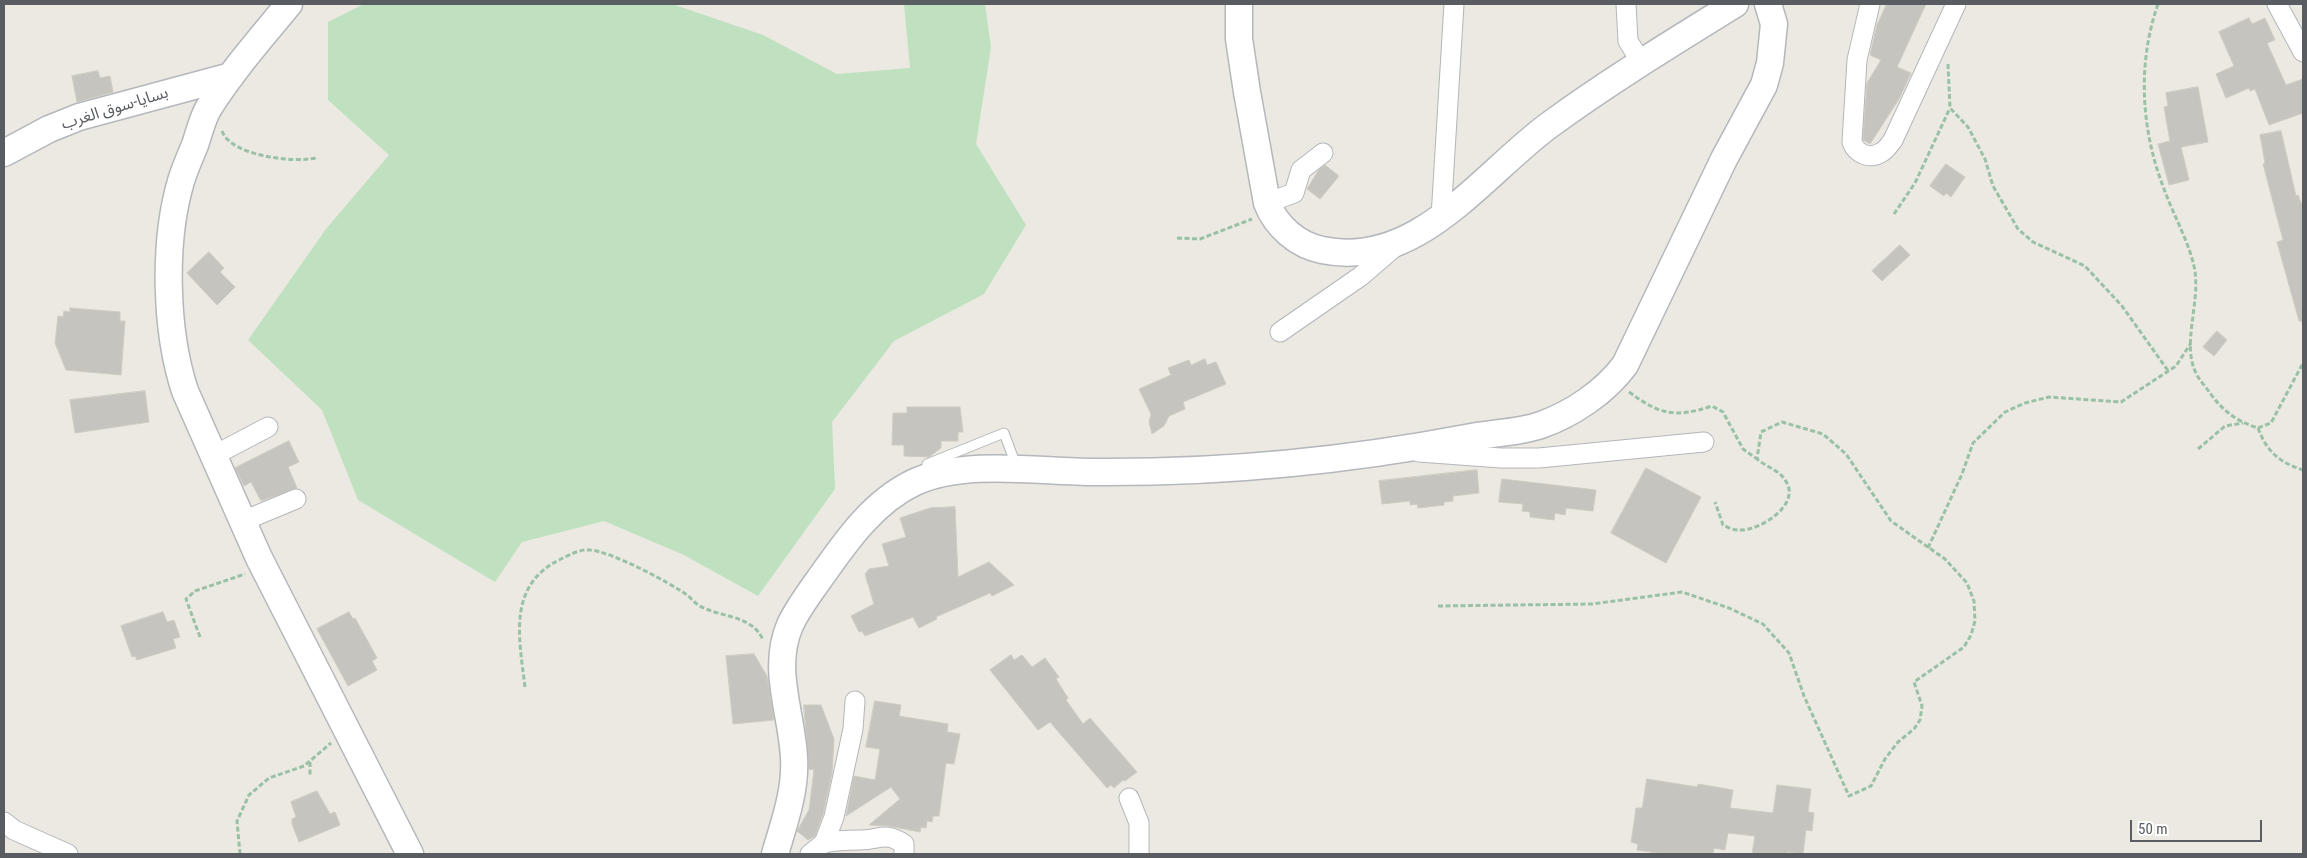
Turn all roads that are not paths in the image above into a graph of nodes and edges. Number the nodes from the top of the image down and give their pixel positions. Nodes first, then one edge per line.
1 (289, 4) edge
2 (1239, 4) edge
3 (1454, 4) edge
4 (1626, 4) edge
5 (1735, 4) edge
6 (1768, 4) edge
7 (1870, 4) edge
8 (1956, 4) edge
9 (2277, 4) edge
10 (2303, 52) edge
11 (1641, 62) junction
12 (231, 76) junction
13 (4, 153) edge
14 (1323, 153) dead end
15 (1270, 211) junction
16 (1441, 217) junction
17 (1398, 244) junction
18 (1280, 332) dead end
19 (268, 427) dead end
20 (1704, 442) dead end
21 (1401, 450) junction
22 (213, 456) junction
23 (927, 464) dead end
24 (1017, 469) junction
25 (296, 499) dead end
26 (243, 521) junction
27 (854, 702) dead end
28 (1129, 798) dead end
29 (4, 822) edge
30 (817, 848) edge
31 (68, 854) edge
32 (410, 854) edge
33 (775, 854) edge
34 (904, 854) edge
35 (1139, 854) edge

1 - 12 street
2 - 15 street
3 - 16 street
4 - 11 street
5 - 11 street
6 - 21 street
7 - 8 street
9 - 10 street
11 - 16 street
12 - 13 street, بسايا-سوق الغرب
12 - 22 street
14 - 15 street
15 - 17 street
16 - 17 street
17 - 18 street
19 - 22 street
20 - 21 street
21 - 24 street
22 - 26 street
23 - 24 lane
24 - 33 street
25 - 26 street
26 - 32 street
27 - 30 street
28 - 35 street
29 - 31 street
30 - 34 street

